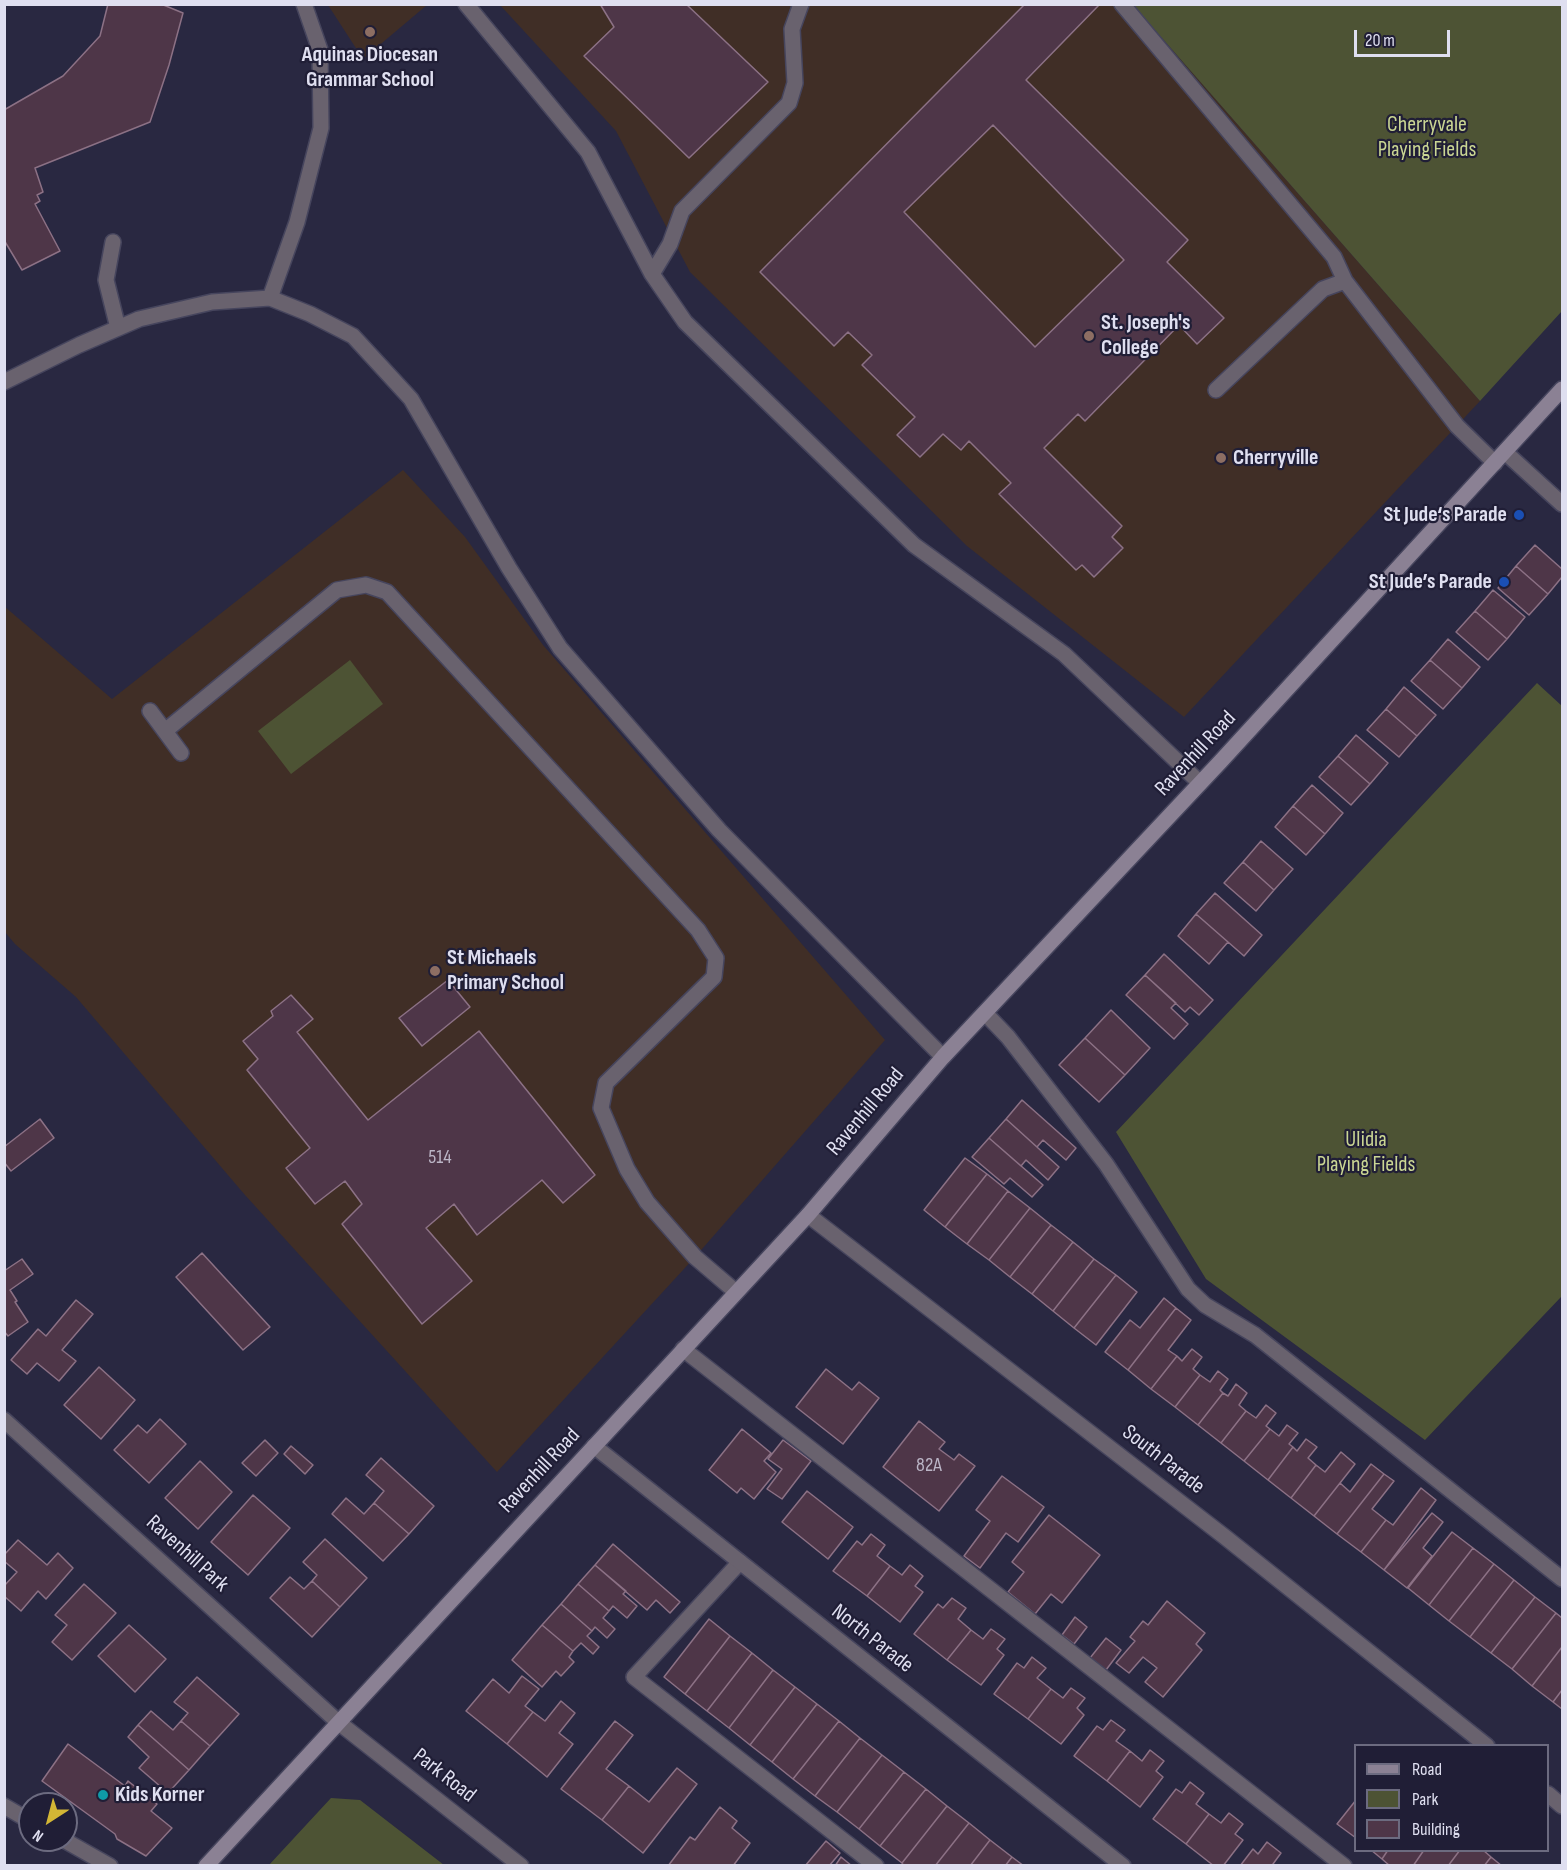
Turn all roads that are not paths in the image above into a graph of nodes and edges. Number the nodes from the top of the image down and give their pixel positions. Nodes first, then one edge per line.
1 (304, 4) edge
2 (466, 4) edge
3 (801, 4) edge
4 (1122, 4) edge
5 (113, 242) dead end
6 (651, 274) junction
7 (1345, 280) junction
8 (270, 298) junction
9 (118, 328) junction
10 (4, 382) edge
11 (1563, 389) edge
12 (1216, 390) dead end
13 (1500, 458) junction
14 (1563, 504) edge
15 (150, 711) dead end
16 (165, 732) junction
17 (181, 753) dead end
18 (1200, 783) junction
19 (985, 1013) junction
20 (943, 1057) junction
21 (808, 1215) junction
22 (736, 1292) junction
23 (683, 1349) junction
24 (4, 1419) edge
25 (594, 1446) junction
26 (740, 1562) junction
27 (1563, 1579) edge
28 (338, 1722) junction
29 (1484, 1744) edge
30 (1549, 1795) edge
31 (4, 1806) edge
32 (1563, 1806) edge
33 (18, 1814) edge
34 (78, 1848) edge
35 (110, 1866) edge
36 (206, 1866) edge
37 (521, 1866) edge
38 (876, 1866) edge
39 (1123, 1866) edge
40 (1344, 1866) edge

1 - 8 street
2 - 6 street
3 - 6 street
4 - 7 street
5 - 9 street
6 - 18 street
7 - 12 street
7 - 13 street
8 - 9 street
8 - 20 street
9 - 10 street
11 - 13 main road, Ravenhill Road
13 - 14 street
13 - 18 main road, Ravenhill Road
15 - 16 street
16 - 17 street
16 - 22 street
18 - 19 main road, Ravenhill Road
19 - 20 main road, Ravenhill Road
19 - 27 street
20 - 21 main road, Ravenhill Road
21 - 22 main road, Ravenhill Road
21 - 29 street, South Parade
22 - 23 main road, Ravenhill Road
23 - 25 main road, Ravenhill Road
23 - 40 street
24 - 28 street, Ravenhill Park
25 - 26 street, North Parade
25 - 28 main road, Ravenhill Road
26 - 38 street
26 - 39 street, North Parade
28 - 36 main road, Ravenhill Road
28 - 37 street, Park Road
30 - 32 street
31 - 33 street
34 - 35 street

